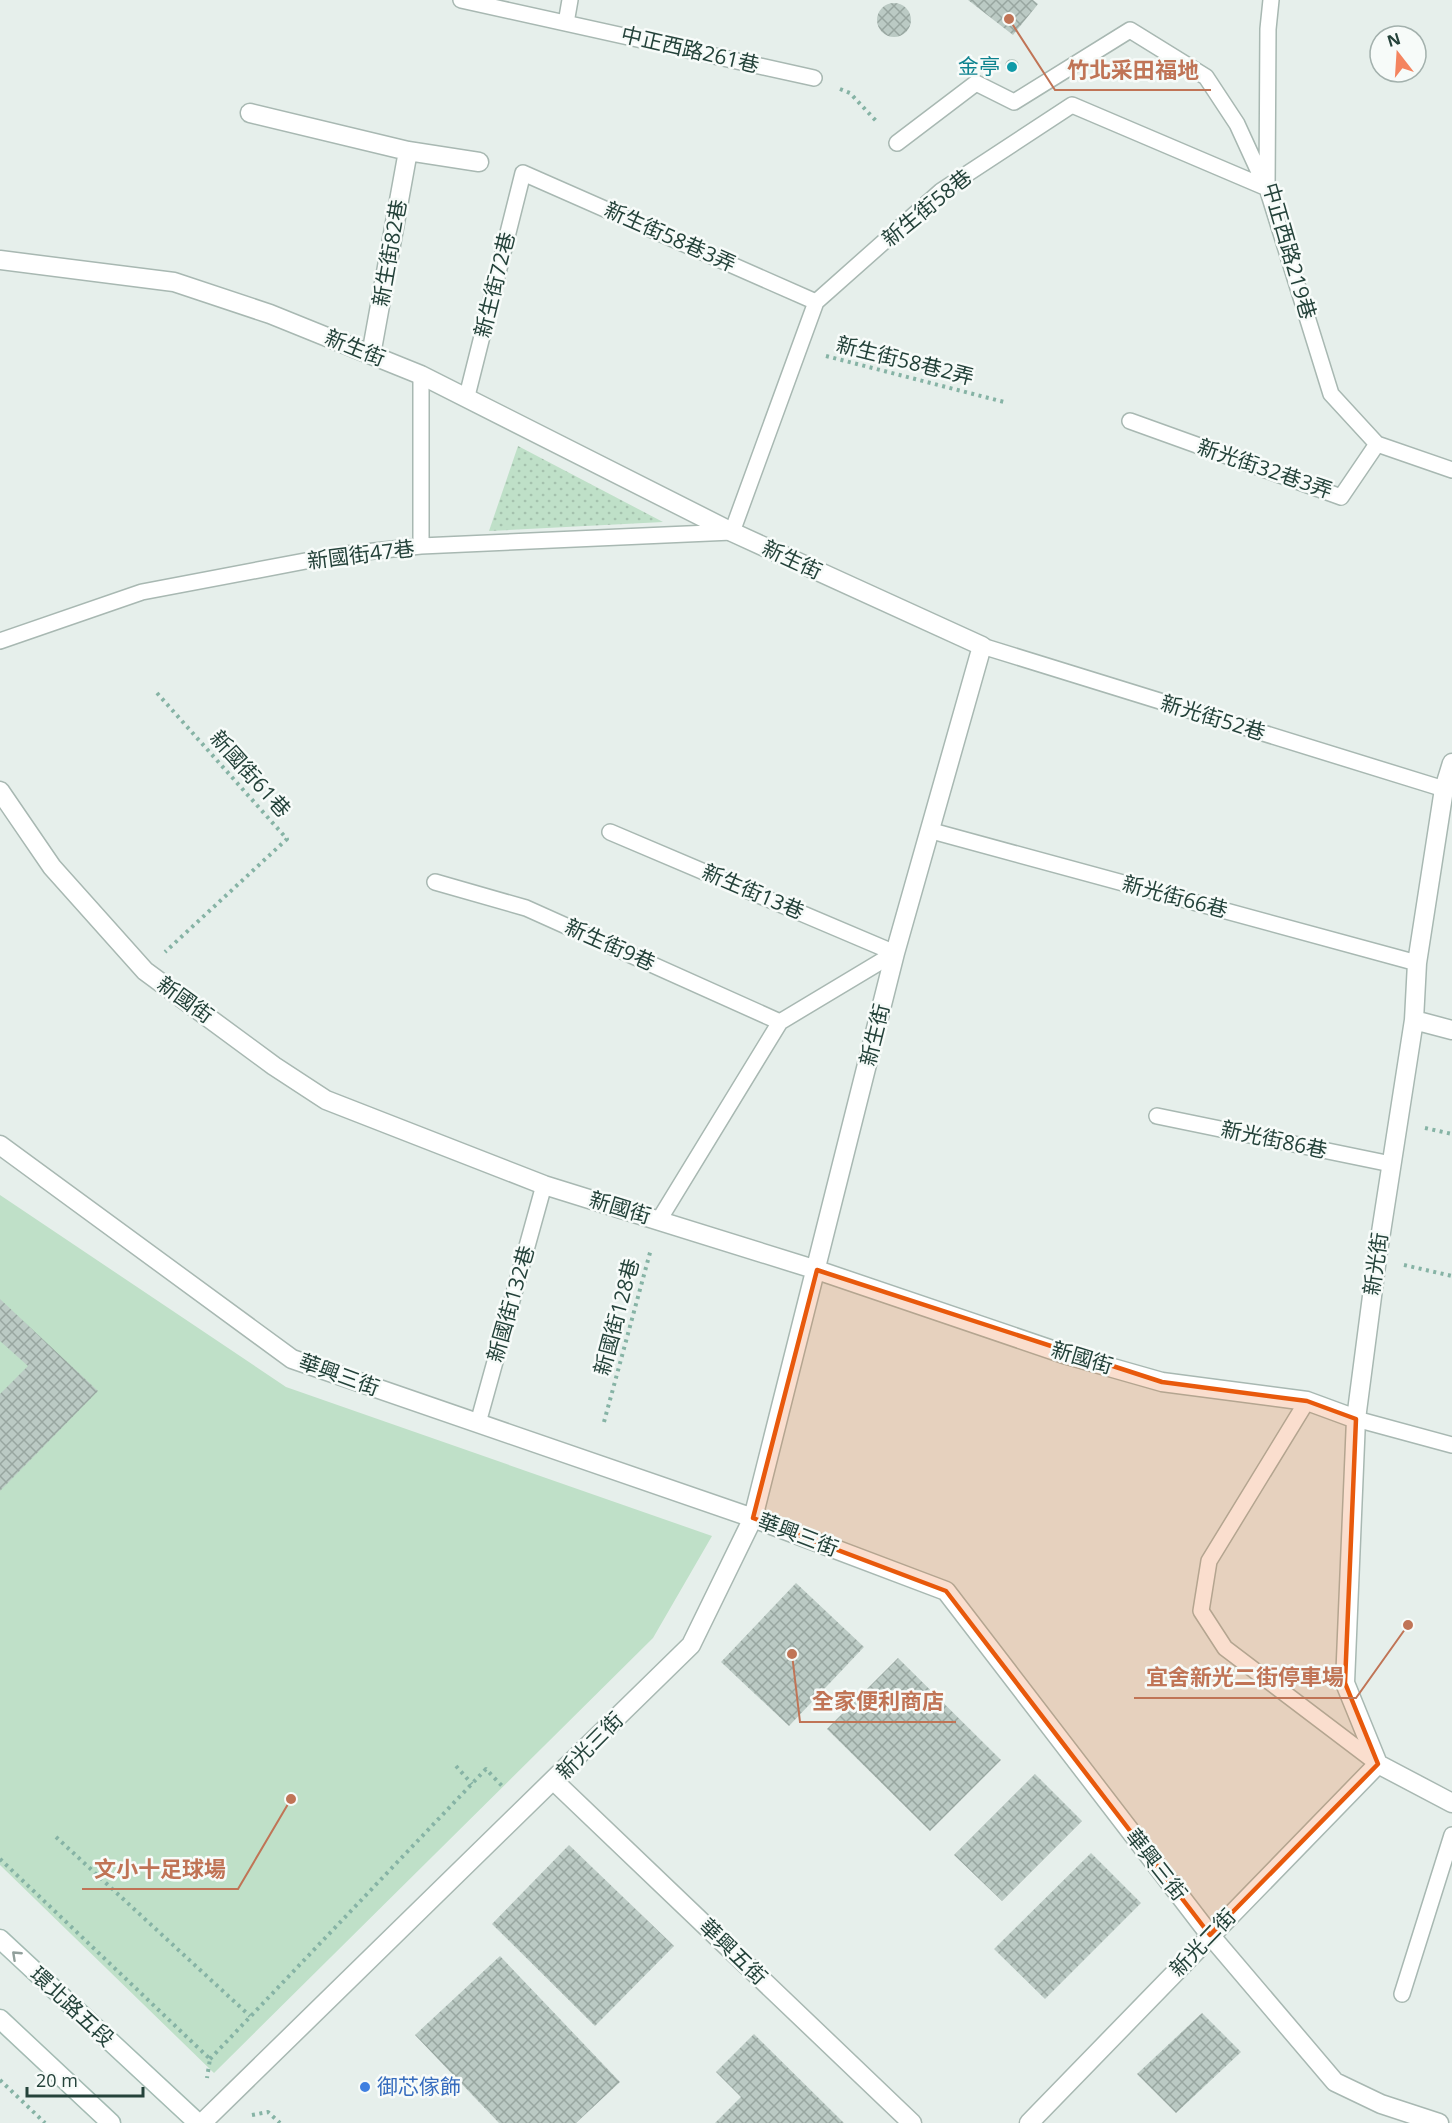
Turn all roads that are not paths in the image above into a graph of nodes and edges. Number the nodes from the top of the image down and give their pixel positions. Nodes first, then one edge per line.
1 (461, 0) edge
2 (570, 0) edge
3 (1271, 0) edge
4 (566, 23) junction
5 (814, 78) dead end
6 (250, 112) dead end
7 (897, 143) dead end
8 (408, 151) junction
9 (478, 162) dead end
10 (523, 173) joint
11 (1267, 188) junction
12 (0, 260) edge
13 (816, 302) junction
14 (371, 355) junction
15 (421, 375) junction
16 (467, 396) junction
17 (1130, 421) dead end
18 (1377, 444) junction
19 (1452, 470) edge
20 (732, 532) junction
21 (421, 546) junction
22 (0, 641) edge
23 (982, 646) junction
24 (1452, 763) edge
25 (1444, 789) junction
26 (0, 791) edge
27 (610, 831) dead end
28 (932, 831) junction
29 (435, 882) dead end
30 (895, 953) junction
31 (1418, 963) junction
32 (1414, 1020) junction
33 (780, 1022) junction
34 (1452, 1030) edge
35 (1157, 1116) dead end
36 (0, 1145) edge
37 (1391, 1164) junction
38 (544, 1185) junction
39 (659, 1220) junction
40 (817, 1270) junction
41 (1307, 1401) junction
42 (1356, 1419) junction
43 (478, 1423) junction
44 (1452, 1445) edge
45 (753, 1518) junction
46 (1378, 1764) junction
47 (554, 1781) junction
48 (1452, 1803) edge
49 (1452, 1835) edge
50 (1210, 1935) junction
51 (0, 1939) edge
52 (1402, 1994) dead end
53 (0, 2019) edge
54 (111, 2123) edge
55 (200, 2123) edge
56 (912, 2123) edge
57 (1029, 2123) edge
58 (1439, 2123) edge

1 - 4 lane, 中正西路261巷
2 - 4 lane
3 - 11 lane, 中正西路219巷
4 - 5 lane, 中正西路261巷
6 - 8 street
7 - 11 lane
8 - 9 street
8 - 14 street, 新生街82巷
10 - 13 lane, 新生街58巷3弄
10 - 16 lane, 新生街72巷
11 - 13 lane, 新生街58巷
11 - 18 lane, 中正西路219巷
12 - 14 street, 新生街
13 - 20 lane, 新生街58巷
14 - 15 street, 新生街
15 - 16 street, 新生街
15 - 21 lane
16 - 20 street, 新生街
17 - 18 lane, 新光街32巷3弄
18 - 19 lane
20 - 21 lane, 新國街47巷
20 - 23 street, 新生街
21 - 22 lane, 新國街47巷
23 - 25 lane, 新光街52巷
23 - 28 street, 新生街
24 - 25 street, 新光街
25 - 31 street, 新光街
26 - 38 street, 新國街
27 - 30 lane, 新生街13巷
28 - 30 street, 新生街
28 - 31 lane, 新光街66巷
29 - 33 lane, 新生街9巷
30 - 33 lane
30 - 40 street, 新生街
31 - 32 street, 新光街
32 - 34 street
32 - 37 street, 新光街
33 - 39 lane
35 - 37 lane, 新光街86巷
36 - 43 street, 華興三街
37 - 42 street, 新光街
38 - 39 street, 新國街
38 - 43 lane, 新國街132巷
39 - 40 street, 新國街
40 - 41 street, 新國街
40 - 45 street, 新光三街
41 - 42 street, 新國街
41 - 46 lane
42 - 44 lane
42 - 46 street, 新光街
43 - 45 street, 華興三街
45 - 47 street, 新光三街
45 - 50 street, 華興三街
46 - 48 street
46 - 50 street, 新光二街
47 - 55 street, 新光三街
47 - 56 street, 華興五街
49 - 52 lane
50 - 57 street, 新光二街
50 - 58 street, 華興三街
55 -> 51 street, 環北路五段
53 - 54 street

